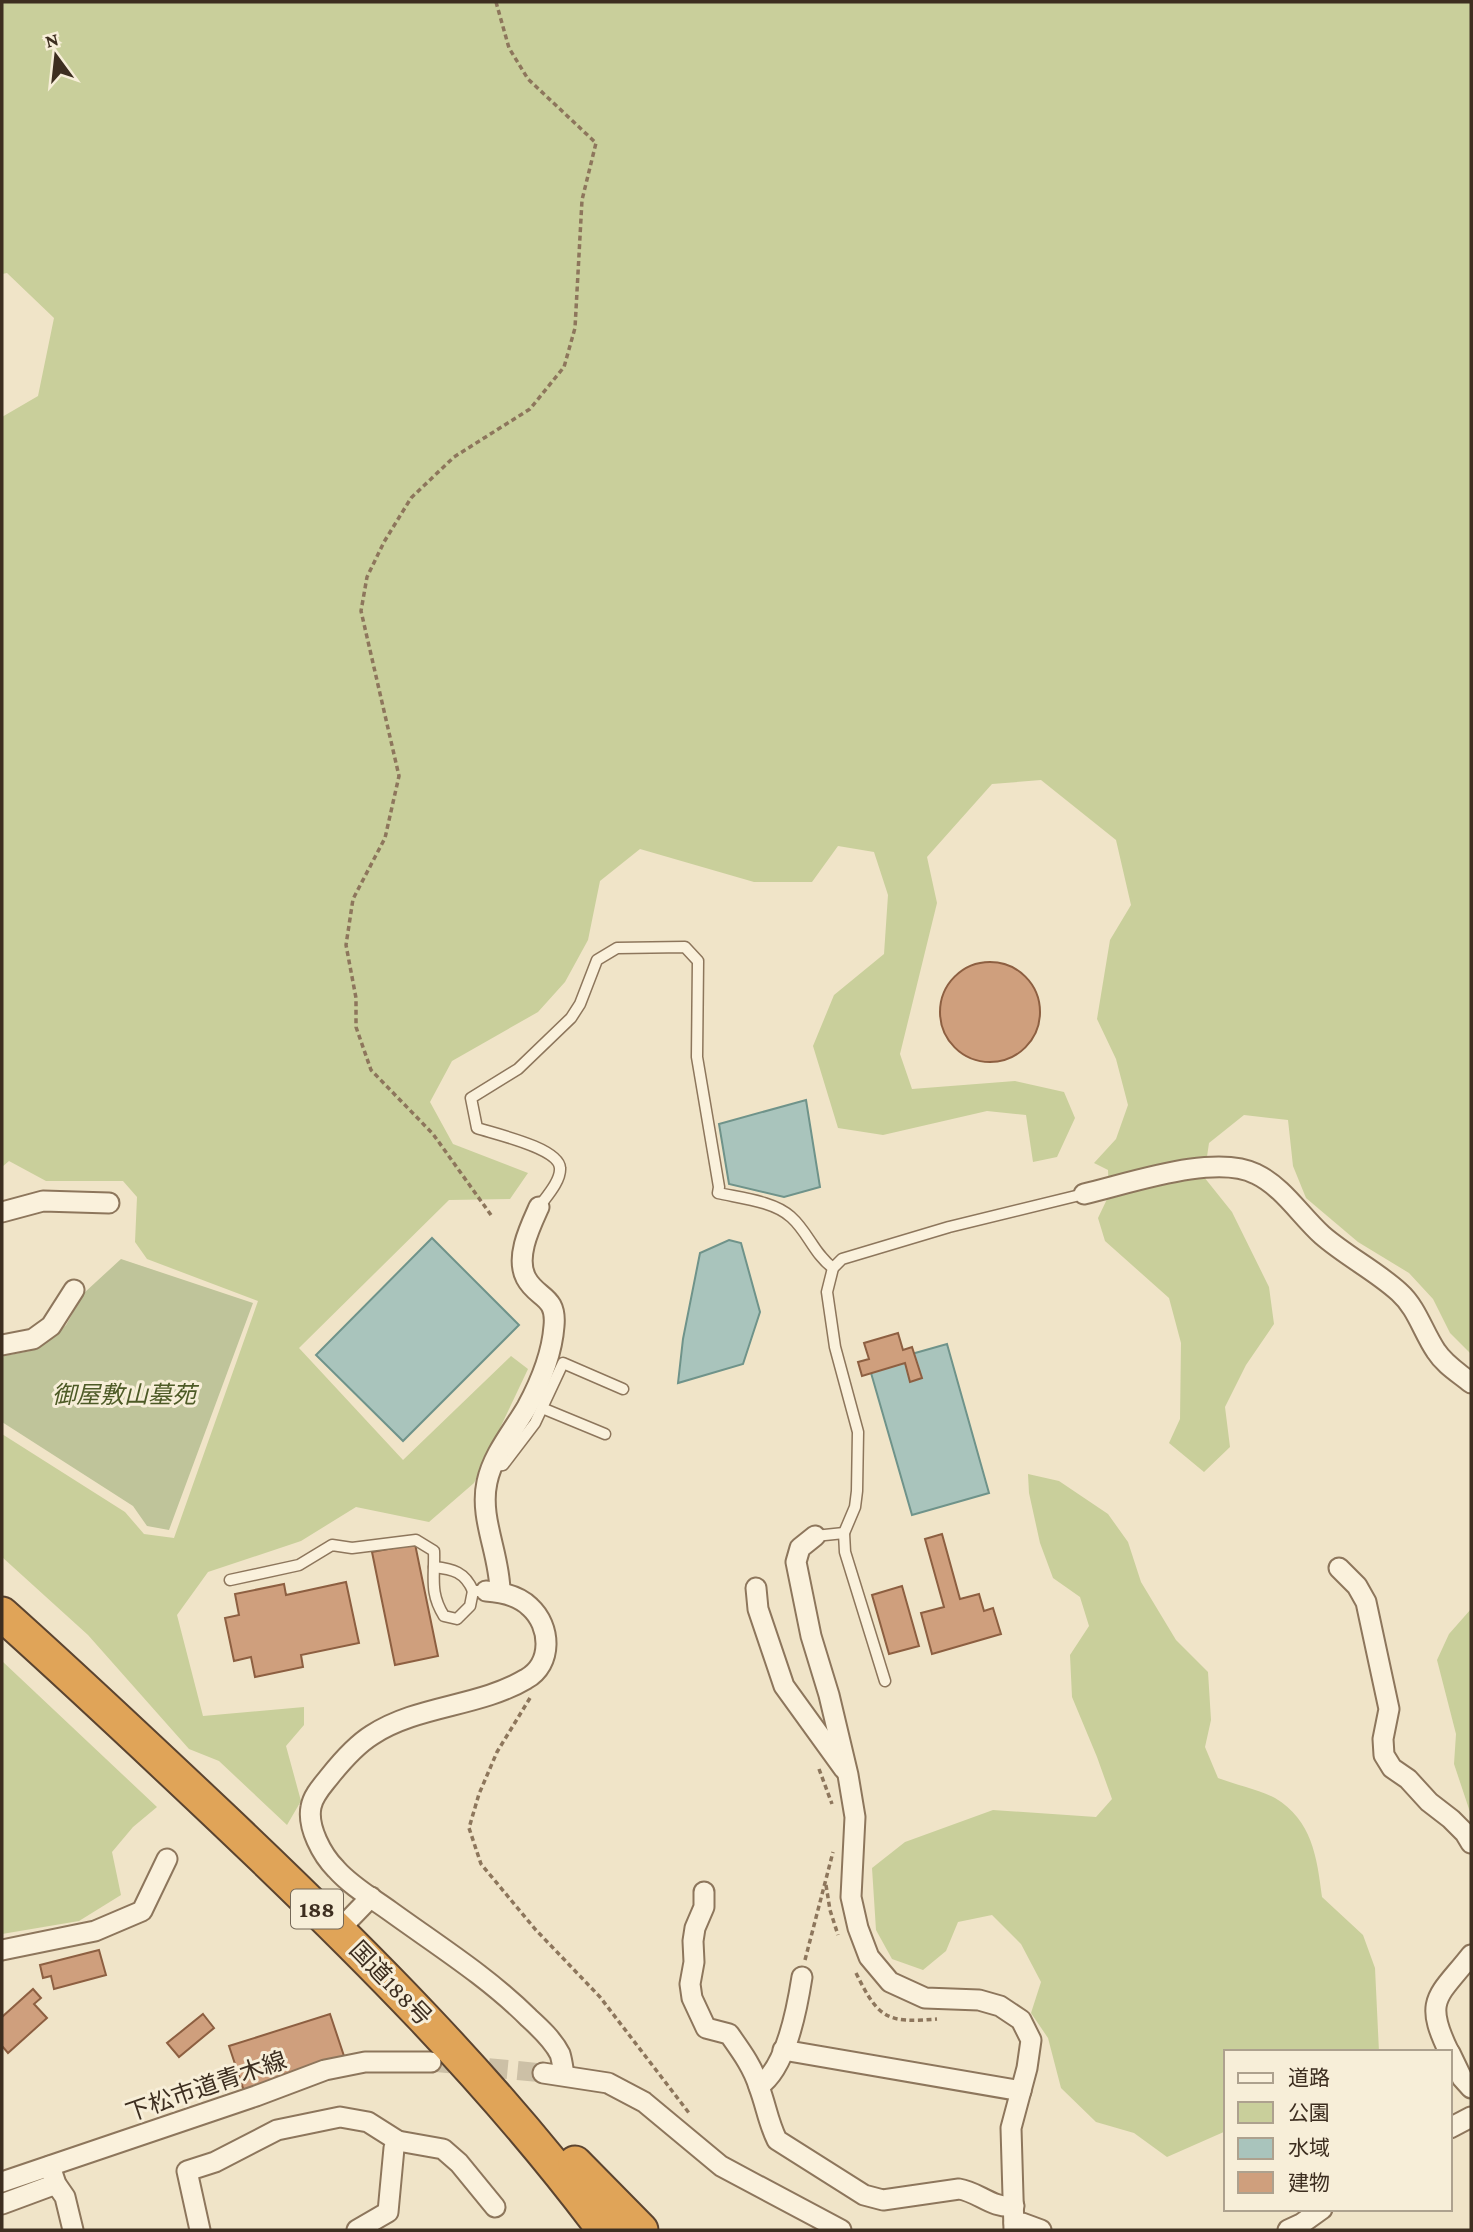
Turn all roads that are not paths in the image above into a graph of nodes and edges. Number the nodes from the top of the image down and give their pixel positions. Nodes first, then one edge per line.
1 (1084, 1194) joint
2 (109, 1203) dead end
3 (539, 1207) joint
4 (2, 1212) edge
5 (833, 1268) junction
6 (74, 1290) dead end
7 (2, 1345) edge
8 (1471, 1383) edge
9 (624, 1389) dead end
10 (542, 1408) junction
11 (605, 1434) dead end
12 (493, 1466) junction
13 (844, 1533) junction
14 (815, 1536) joint
15 (434, 1567) junction
16 (1339, 1568) dead end
17 (230, 1580) dead end
18 (756, 1588) dead end
19 (486, 1591) junction
20 (2, 1614) edge
21 (885, 1681) dead end
22 (848, 1775) junction
23 (1471, 1843) edge
24 (167, 1859) dead end
25 (704, 1892) dead end
26 (371, 1898) junction
27 (340, 1930) junction
28 (2, 1950) edge
29 (1471, 1955) edge
30 (802, 1977) road end
31 (783, 2050) junction
32 (1449, 2050) edge
33 (1452, 2057) edge
34 (431, 2062) tunnel mouth
35 (542, 2073) tunnel mouth
36 (564, 2075) junction
37 (482, 2080) junction
38 (759, 2086) junction
39 (1471, 2088) edge
40 (1021, 2091) junction
41 (1471, 2117) edge
42 (1452, 2127) edge
43 (398, 2141) junction
44 (53, 2175) junction
45 (2, 2182) edge
46 (2, 2204) edge
47 (495, 2207) dead end
48 (1319, 2211) edge
49 (1014, 2220) edge
50 (1298, 2228) edge
51 (73, 2230) edge
52 (200, 2230) edge
53 (357, 2230) edge
54 (604, 2230) edge
55 (641, 2230) edge
56 (841, 2230) edge
57 (1041, 2230) edge

1 - 5 lane
1 - 8 street
2 - 4 street
3 - 5 lane
3 - 12 street
5 - 13 lane
6 - 7 street
9 - 10 lane
10 - 11 lane
10 - 12 lane
12 - 19 street
13 - 14 lane
13 - 21 lane
14 - 22 street
15 - 17 lane
15 - 19 lane
15 - 19 lane
16 - 23 street
18 - 22 street
19 - 26 street
20 - 27 highway, 国道188号 / 188
22 - 40 street
24 - 28 street
25 - 38 street
26 - 27 street
26 - 36 street
27 - 37 highway, 国道188号 / 188
29 - 32 street
30 - 31 street
31 - 38 street
31 - 40 street
33 - 39 street
34 - 44 street, 下松市道青木線
35 - 36 street
36 - 56 street
37 - 54 highway, 国道188号 / 188
37 - 55 highway
38 - 49 street
40 - 49 street
41 - 42 street
43 - 47 street
43 - 52 street
43 - 53 street
44 - 45 street, 下松市道青木線
44 - 46 street
44 - 51 street
48 - 50 street
49 - 57 street

